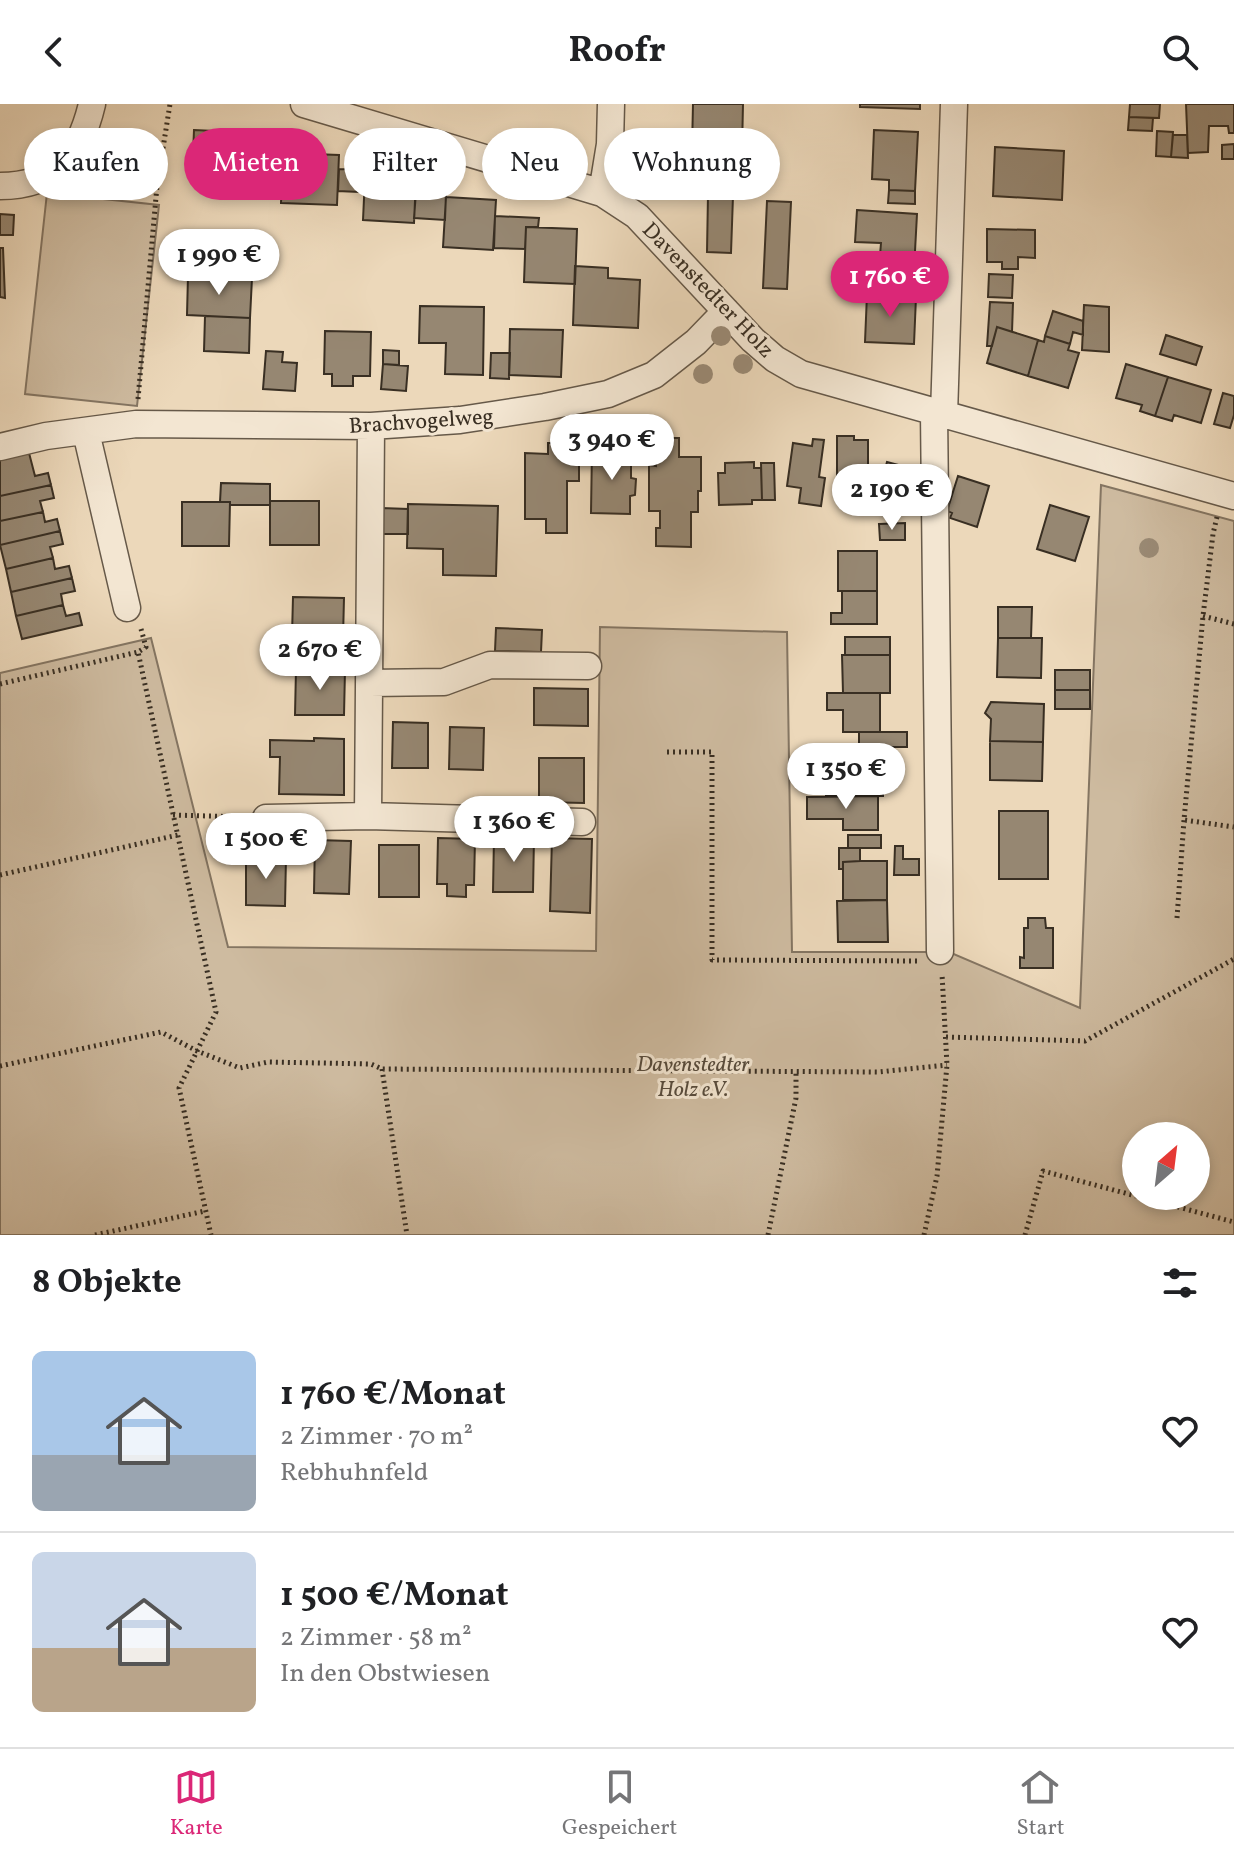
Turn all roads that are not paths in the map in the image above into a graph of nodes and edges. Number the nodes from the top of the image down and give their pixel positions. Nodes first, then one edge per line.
1 (92, 104) edge
2 (304, 104) edge
3 (611, 104) edge
4 (954, 104) edge
5 (0, 186) edge
6 (602, 193) junction
7 (726, 311) junction
8 (939, 413) junction
9 (371, 426) junction
10 (86, 432) junction
11 (0, 447) edge
12 (1228, 494) edge
13 (127, 608) road end
14 (588, 666) dead end
15 (370, 683) junction
16 (368, 816) junction
17 (266, 818) road end
18 (582, 822) dead end
19 (940, 956) road end

1 - 5 street
2 - 6 street, Davenstedter Holz
3 - 6 street
4 - 8 street
6 - 7 street, Davenstedter Holz
7 - 8 street, Davenstedter Holz
7 - 9 street, Brachvogelweg
8 - 12 street, Davenstedter Holz
8 - 19 street
9 - 10 street, Brachvogelweg
9 - 15 street
10 - 11 street, Brachvogelweg
10 - 13 street
14 - 15 street
15 - 16 street
16 - 17 street
16 - 18 street

